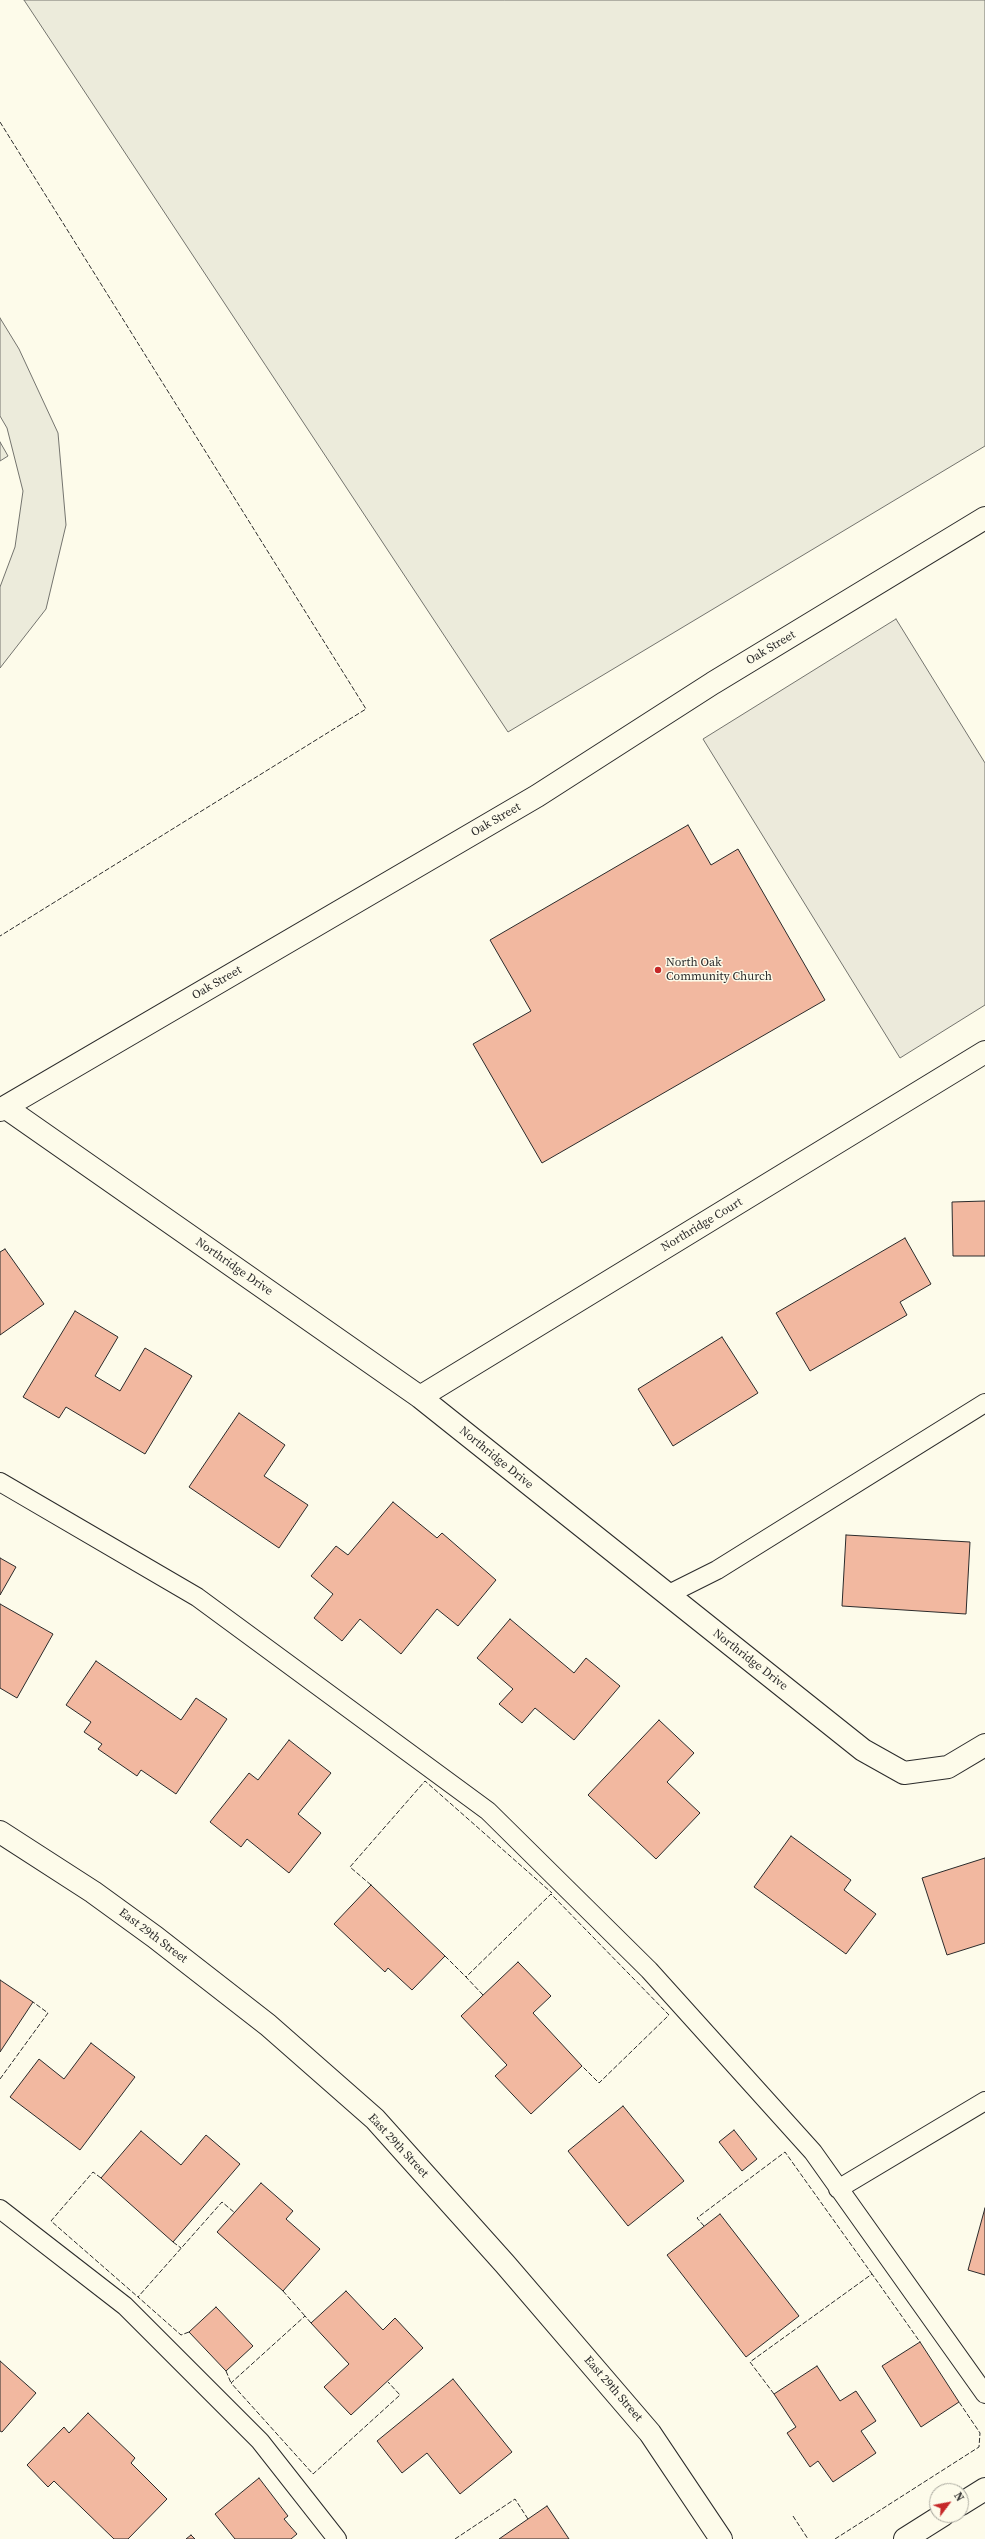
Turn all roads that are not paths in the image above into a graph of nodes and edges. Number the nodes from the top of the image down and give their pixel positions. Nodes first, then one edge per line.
1 (985, 518) edge
2 (985, 1052) edge
3 (2, 1108) edge
4 (420, 1397) junction
5 (985, 1403) edge
6 (0, 1482) edge
7 (667, 1595) junction
8 (985, 1744) edge
9 (0, 1832) edge
10 (985, 2101) edge
11 (838, 2189) junction
12 (0, 2209) edge
13 (985, 2394) edge
14 (985, 2489) edge
15 (969, 2499) edge
16 (930, 2523) edge
17 (337, 2539) edge
18 (720, 2539) edge
19 (905, 2539) edge

1 - 3 street, Oak Street
2 - 4 street, Northridge Court
3 - 4 street, Northridge Drive
4 - 7 street, Northridge Drive
5 - 7 lane
6 - 11 lane
7 - 8 street, Northridge Drive
9 - 18 street, East 29th Street
10 - 11 lane
11 - 13 lane
12 - 17 lane
14 - 15 street
16 - 19 street

